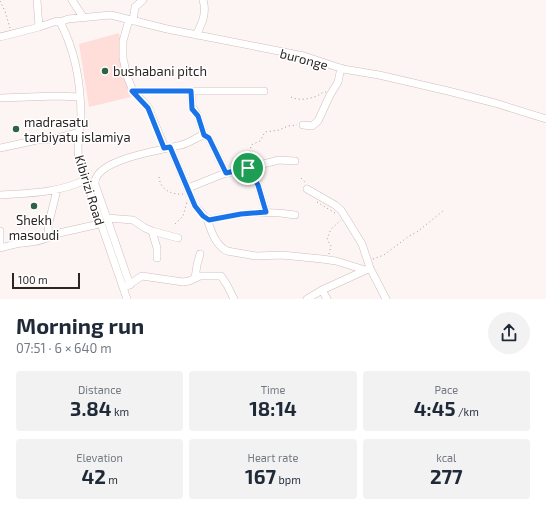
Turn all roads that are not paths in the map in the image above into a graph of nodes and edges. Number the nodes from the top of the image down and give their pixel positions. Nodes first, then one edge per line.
1 (37, 0) edge
2 (72, 0) edge
3 (143, 0) edge
4 (203, 0) edge
5 (83, 17) junction
6 (131, 20) junction
7 (60, 22) junction
8 (39, 27) junction
9 (196, 35) junction
10 (0, 37) edge
11 (341, 68) junction
12 (132, 91) junction
13 (191, 91) junction
14 (264, 91) dead end
15 (80, 97) junction
16 (0, 98) edge
17 (546, 119) edge
18 (303, 125) road end
19 (79, 132) junction
20 (204, 135) junction
21 (0, 148) edge
22 (167, 148) junction
23 (295, 161) dead end
24 (249, 167) junction
25 (226, 173) junction
26 (85, 180) junction
27 (307, 189) dead end
28 (57, 190) junction
29 (189, 193) junction
30 (0, 195) edge
31 (266, 212) junction
32 (295, 215) dead end
33 (107, 218) junction
34 (207, 219) junction
35 (100, 223) junction
36 (0, 231) edge
37 (152, 231) junction
38 (49, 237) junction
39 (178, 238) dead end
40 (115, 241) junction
41 (108, 245) junction
42 (0, 246) edge
43 (200, 254) dead end
44 (157, 258) dead end
45 (368, 267) junction
46 (195, 278) junction
47 (126, 287) junction
48 (322, 290) junction
49 (126, 299) edge
50 (234, 299) edge
51 (307, 299) edge
52 (326, 299) edge
53 (386, 299) edge

1 - 8 street
2 - 5 street
3 - 6 street
4 - 9 street
5 - 6 street, buronge
5 - 7 street, buronge
6 - 9 street, buronge
6 - 12 street
7 - 8 street
7 - 15 street, Kibirizi Road
8 - 10 street
9 - 11 street, buronge
11 - 17 street, buronge
11 - 18 street
12 - 13 street
12 - 22 street
13 - 14 street
13 - 20 street
15 - 16 street
15 - 19 street, Kibirizi Road
19 - 21 street
19 - 26 street, Kibirizi Road
20 - 22 street
20 - 25 street
22 - 29 street
22 - 33 street
23 - 24 street
24 - 25 street
24 - 31 street
25 - 29 street
26 - 28 street
26 - 35 street, Kibirizi Road
27 - 45 street
28 - 30 street
28 - 38 street
29 - 34 street
31 - 32 street
31 - 34 street
33 - 37 street
33 - 40 street
34 - 45 street
35 - 38 street
35 - 41 street, Kibirizi Road
36 - 42 street
37 - 39 street
37 - 44 street
38 - 42 street
40 - 41 street
40 - 47 street
41 - 47 street, Kibirizi Road
43 - 46 street
45 - 48 street
45 - 53 street
46 - 47 street
46 - 50 street
47 - 49 street, Kibirizi Road
48 - 51 street
48 - 52 street

